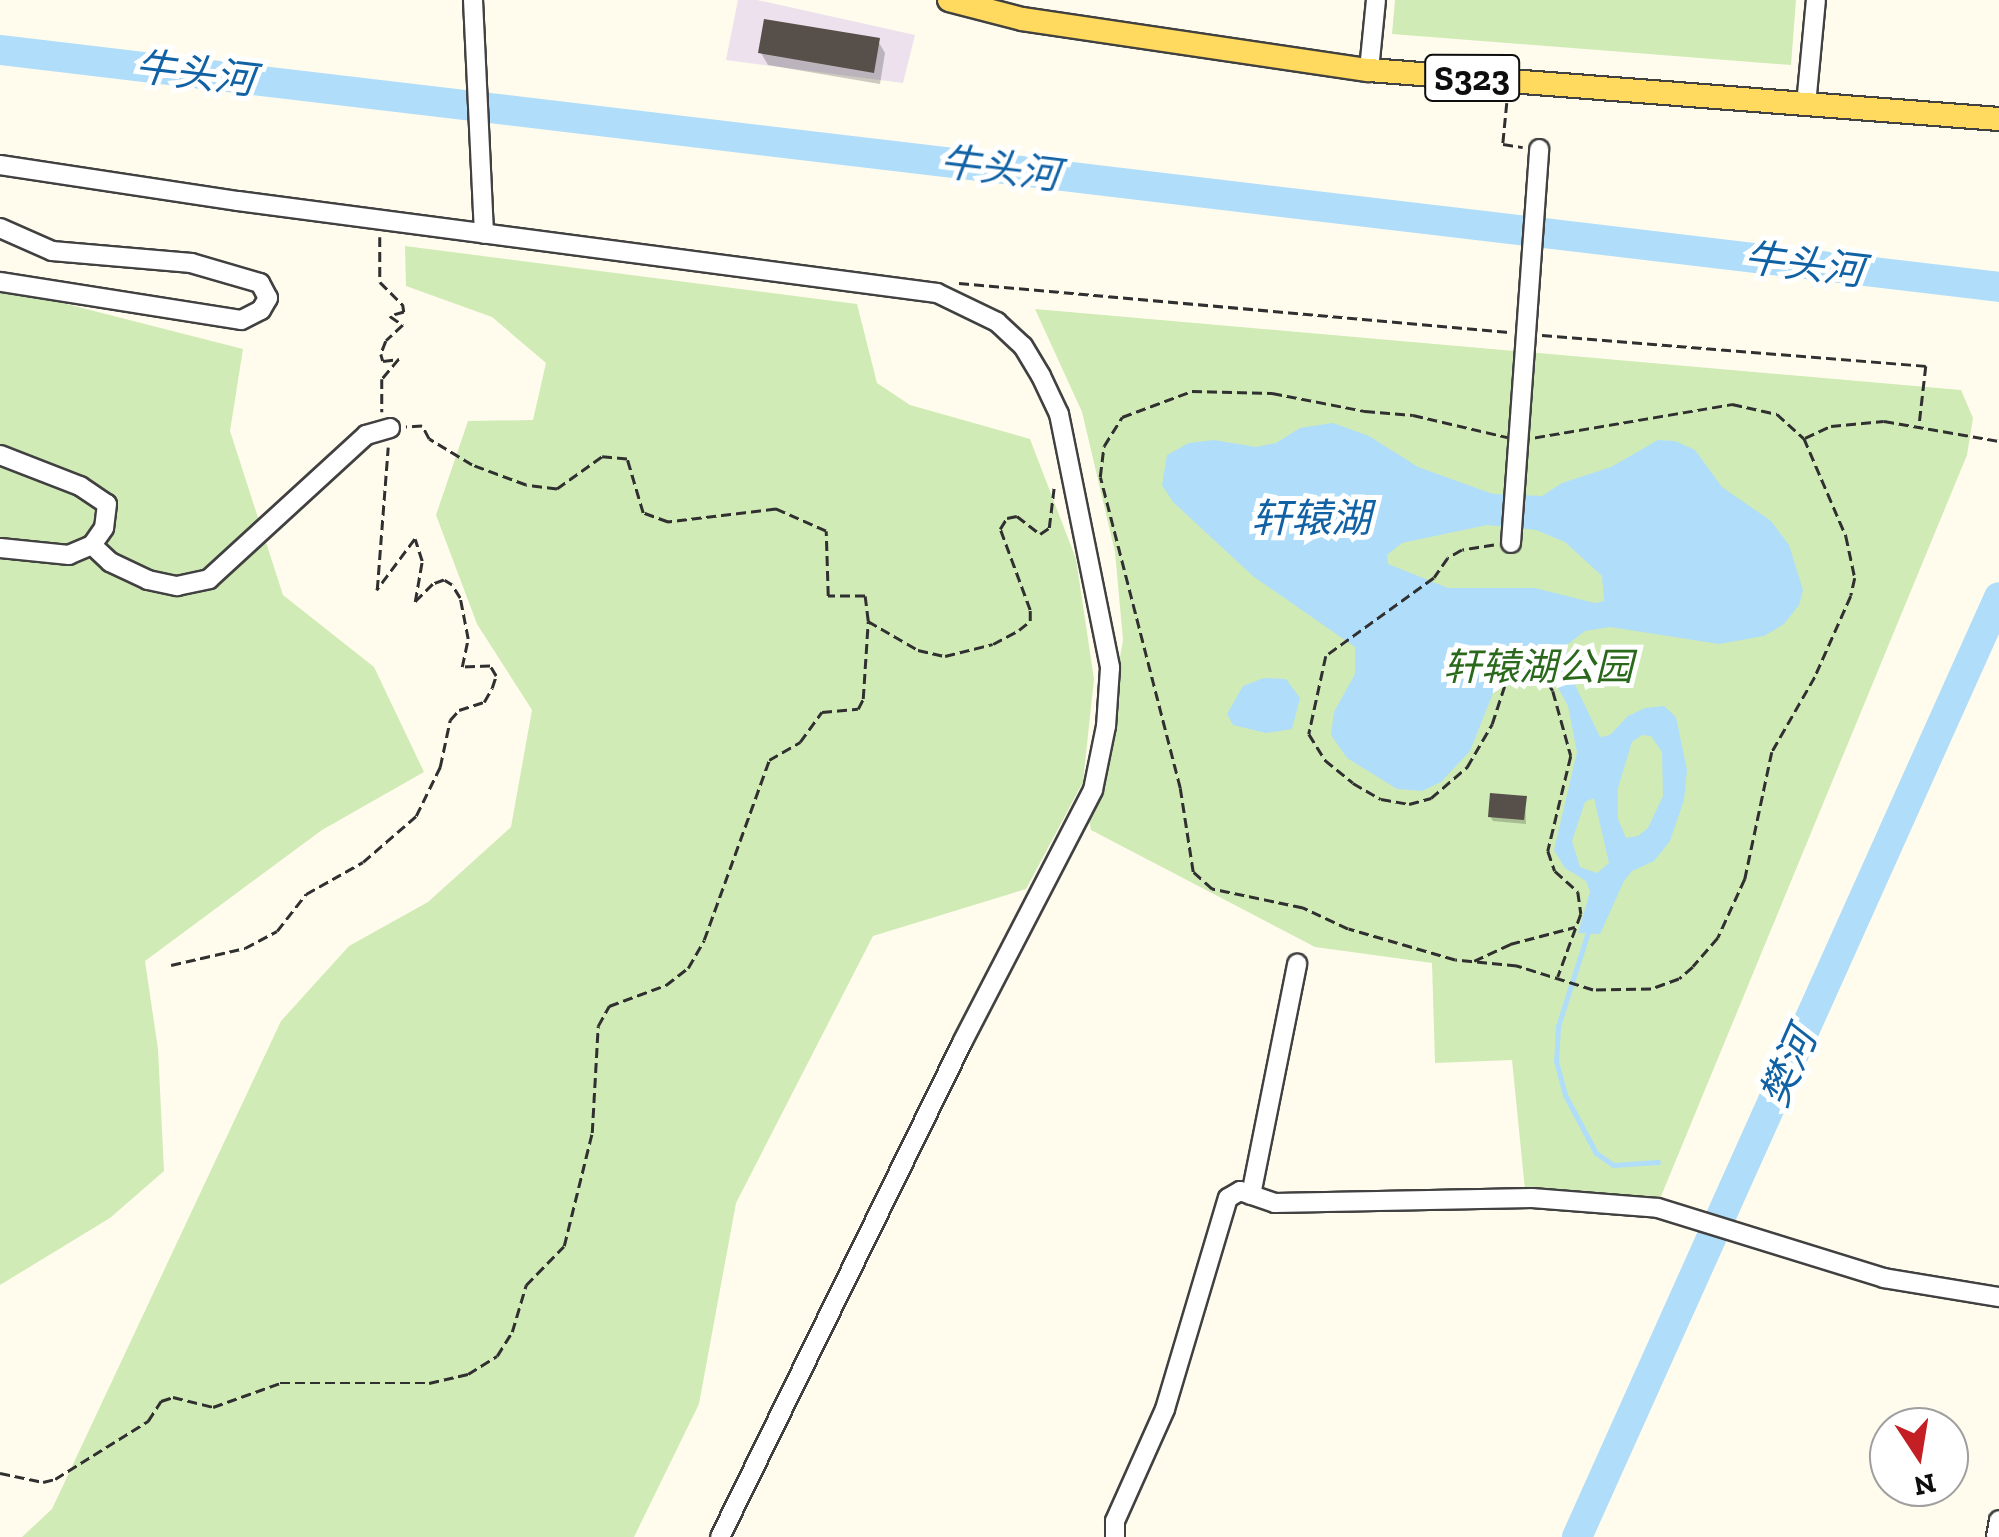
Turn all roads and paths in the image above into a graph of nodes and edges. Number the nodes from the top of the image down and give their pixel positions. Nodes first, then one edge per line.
1 (473, 0) edge
2 (950, 0) edge
3 (1376, 0) edge
4 (1816, 0) edge
5 (1023, 10) edge
6 (1369, 70) junction
7 (1509, 81) junction
8 (1806, 105) junction
9 (1999, 119) edge
10 (1539, 158) joint
11 (1, 164) edge
12 (383, 220) junction
13 (0, 228) edge
14 (484, 234) junction
15 (0, 282) edge
16 (937, 293) junction
17 (1529, 334) junction
18 (1919, 426) junction
19 (390, 428) junction
20 (1804, 438) junction
21 (1520, 440) junction
22 (1999, 441) edge
23 (0, 455) edge
24 (1070, 476) junction
25 (1510, 543) joint
26 (92, 545) junction
27 (0, 548) edge
28 (868, 621) junction
29 (1576, 927) junction
30 (1473, 962) junction
31 (1297, 964) dead end
32 (171, 965) dead end
33 (1558, 977) junction
34 (1251, 1195) junction
35 (1999, 1297) edge
36 (0, 1474) edge
37 (1999, 1520) edge
38 (720, 1537) edge
39 (1115, 1537) edge
40 (1996, 1537) edge

1 - 14 street
2 - 5 main road, S323
3 - 6 street
4 - 8 street
5 - 6 main road, S323
6 - 7 main road, S323
7 - 8 main road, S323
7 - 10 path
8 - 9 main road, S323
10 - 17 street
11 - 12 street
12 - 14 street
12 - 19 path
13 - 15 street
14 - 16 street
16 - 17 path
16 - 24 street
17 - 18 path
17 - 21 street
18 - 20 path
18 - 22 path
19 - 26 street
19 - 28 path
19 - 32 path
20 - 21 path
20 - 33 path
21 - 25 street
21 - 30 path
23 - 26 street
24 - 28 path
24 - 38 street
25 - 29 path
26 - 27 street
28 - 36 path
29 - 30 path
29 - 33 path
30 - 33 path
31 - 34 street
34 - 35 street
34 - 39 street
37 - 40 street

